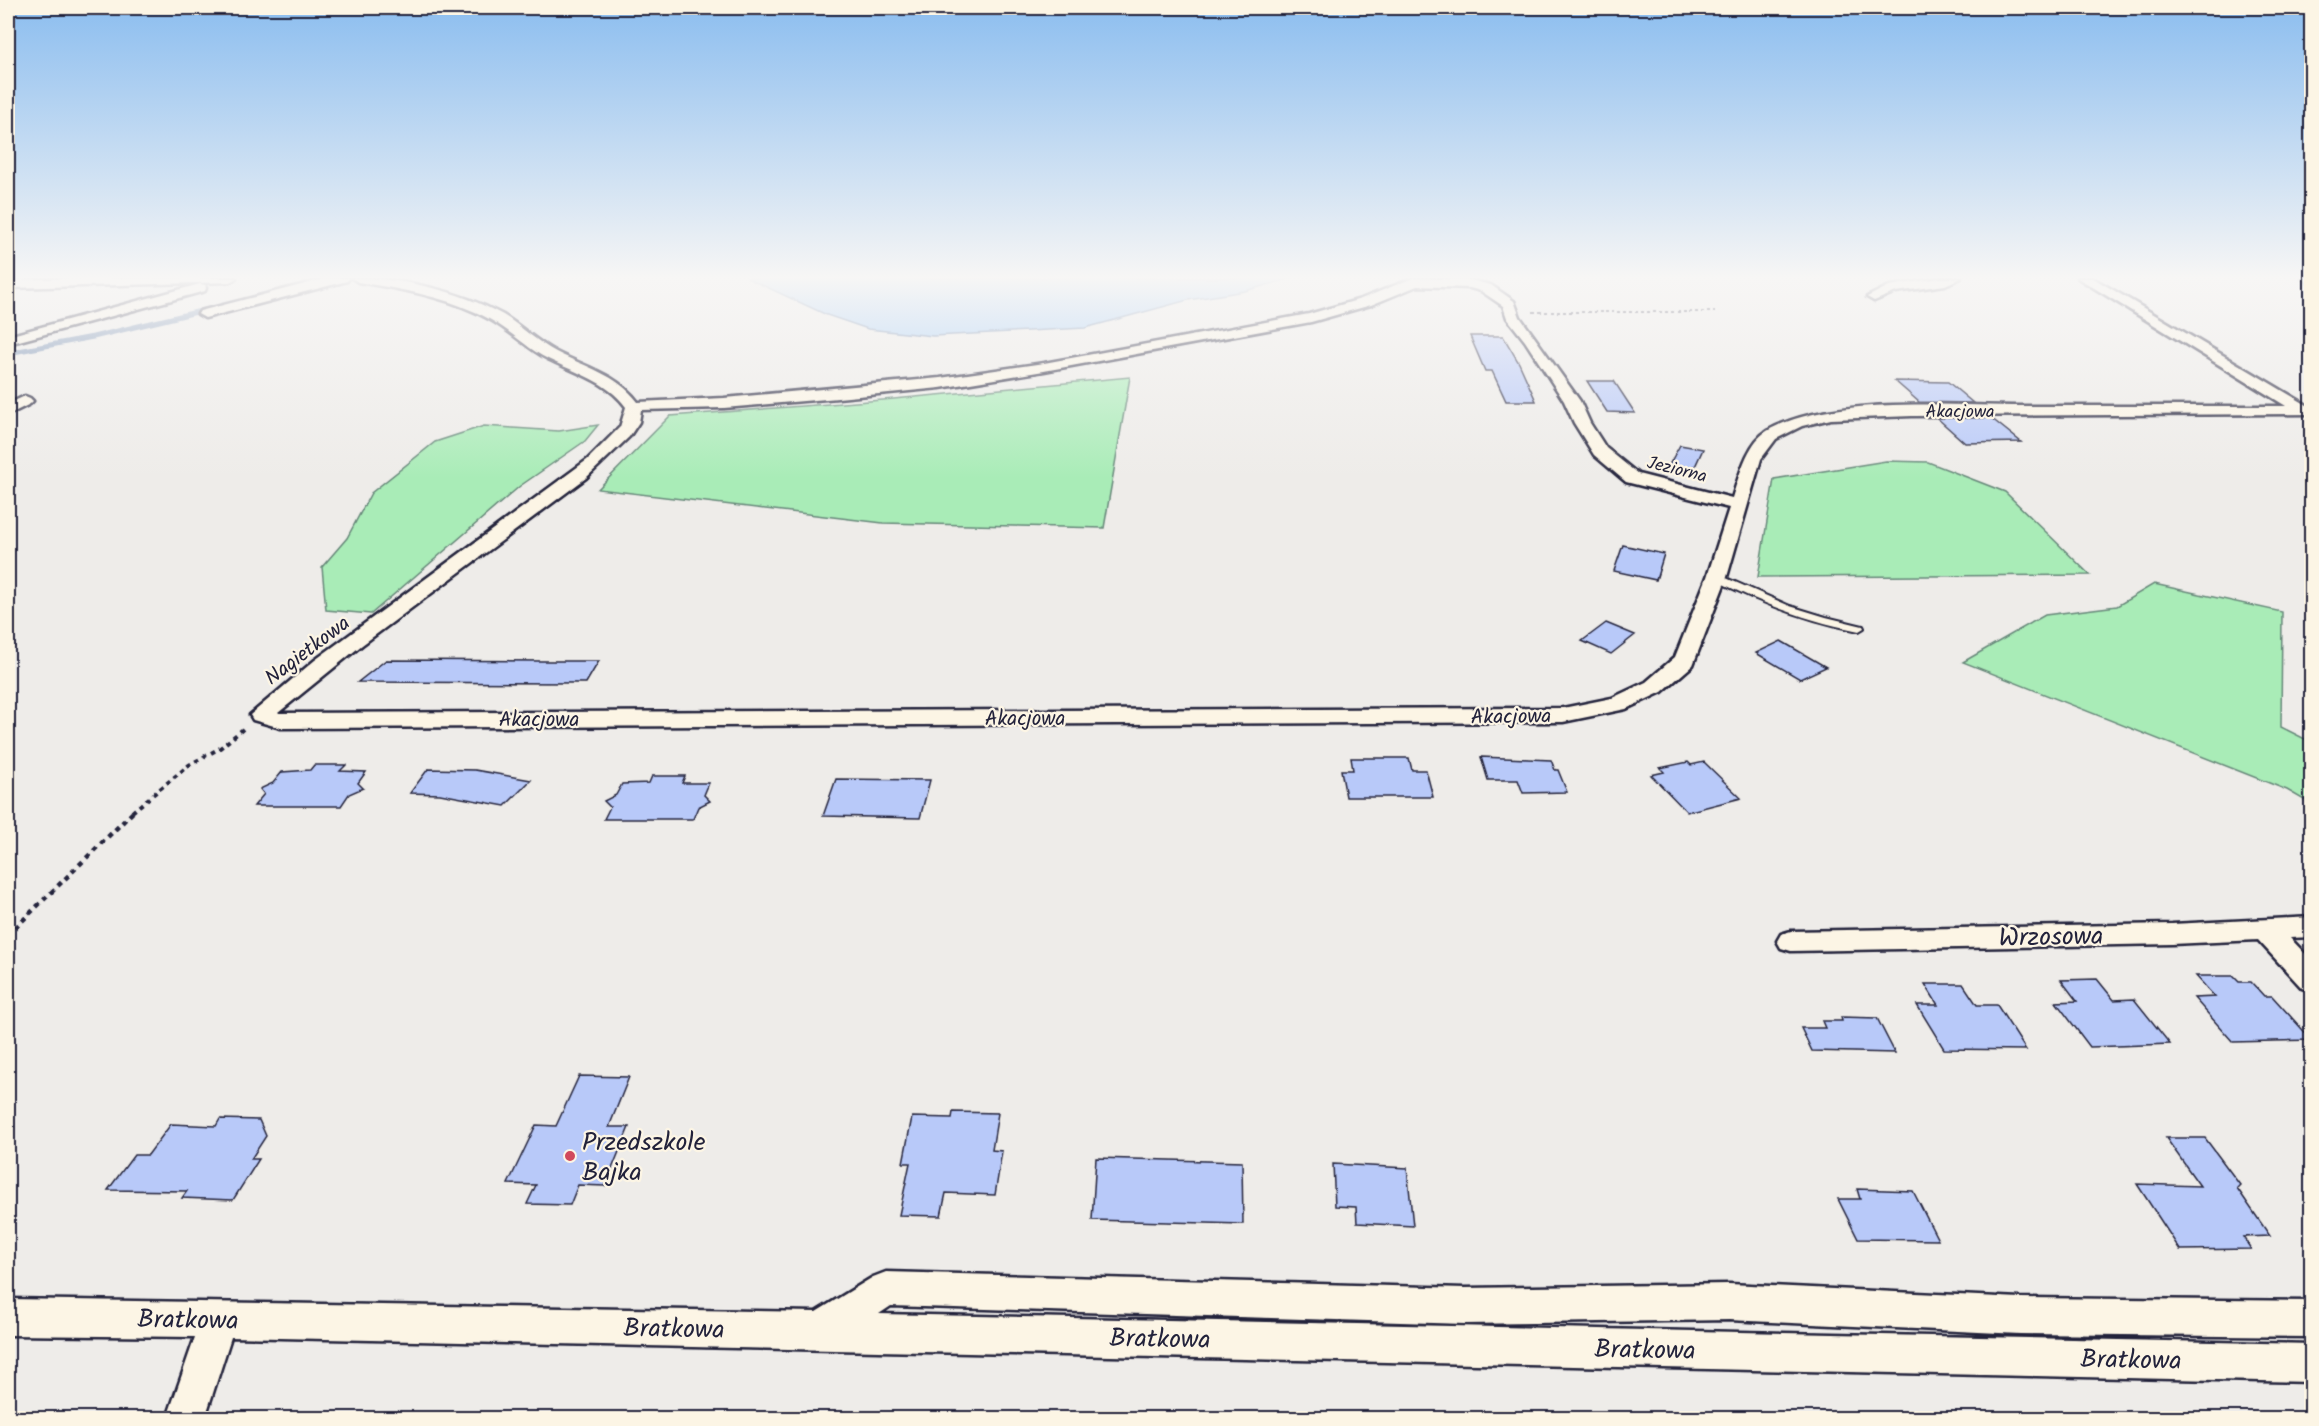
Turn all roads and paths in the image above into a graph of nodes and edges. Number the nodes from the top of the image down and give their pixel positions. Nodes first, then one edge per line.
1 (535, 345) edge
2 (1166, 345) edge
3 (1535, 345) edge
4 (2195, 345) edge
5 (25, 400) dead end
6 (634, 407) junction
7 (8, 410) edge
8 (2309, 413) edge
9 (1737, 505) junction
10 (1717, 577) junction
11 (1859, 628) dead end
12 (261, 715) junction
13 (2312, 927) edge
14 (2265, 930) junction
15 (8, 935) edge
16 (1791, 941) dead end
17 (2312, 980) edge
18 (8, 1317) edge
19 (219, 1319) junction
20 (2312, 1319) edge
21 (820, 1331) junction
22 (2312, 1363) edge
23 (186, 1419) edge

1 - 6 street
2 - 6 street
3 - 9 street, Jeziorna
4 - 8 street
5 - 7 street
6 - 12 street, Nagietkowa
8 - 9 street, Akacjowa
9 - 10 street, Akacjowa
10 - 11 lane
10 - 12 street, Akacjowa
12 - 15 path, Nagietkowa
13 - 14 street, Wrzosowa
14 - 16 street, Wrzosowa
14 - 17 street
18 - 19 street, Bratkowa
19 - 21 street, Bratkowa
19 - 23 street
20 - 21 street
21 - 22 street, Bratkowa

